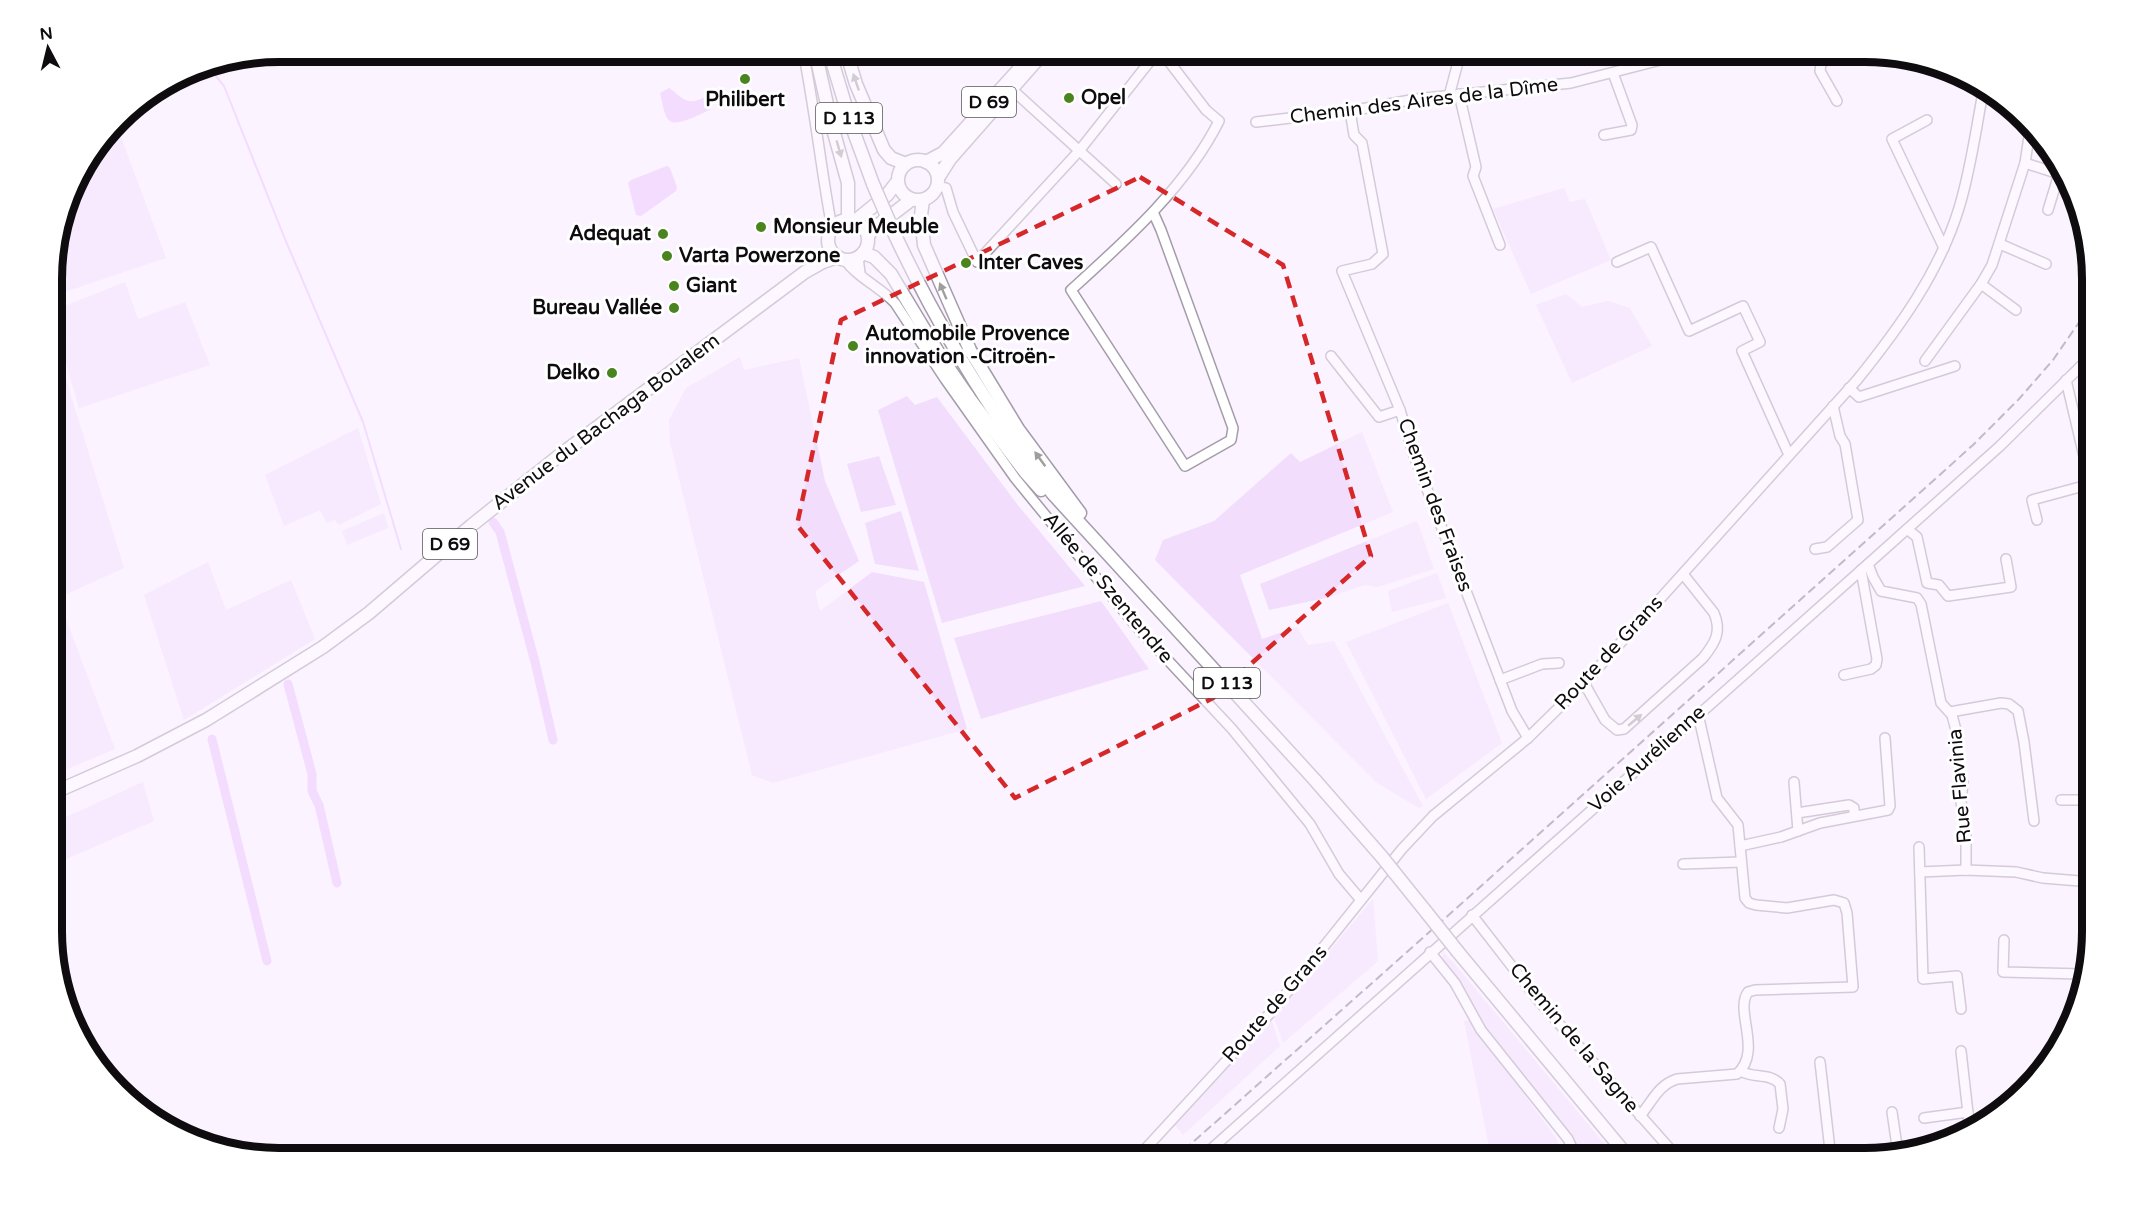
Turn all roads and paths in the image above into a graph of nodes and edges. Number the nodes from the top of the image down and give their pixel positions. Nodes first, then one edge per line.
1 (805, 62) edge
2 (817, 62) edge
3 (832, 62) edge
4 (850, 62) edge
5 (1027, 62) edge
6 (1034, 62) edge
7 (1150, 62) edge
8 (1168, 62) edge
9 (1458, 62) edge
10 (1654, 62) edge
11 (1823, 62) edge
12 (1613, 73) junction
13 (1009, 87) junction
14 (1459, 94) junction
15 (1449, 96) junction
16 (1982, 96) edge
17 (1837, 101) dead end
18 (988, 109) junction
19 (1350, 111) junction
20 (1927, 120) dead end
21 (1256, 122) dead end
22 (1604, 135) dead end
23 (2029, 137) edge
24 (1079, 150) junction
25 (926, 162) junction
26 (2025, 163) junction
27 (906, 164) junction
28 (2053, 172) edge
29 (2057, 180) edge
30 (897, 182) junction
31 (938, 182) junction
32 (1116, 184) dead end
33 (917, 200) junction
34 (830, 207) junction
35 (2048, 210) dead end
36 (1153, 212) junction
37 (849, 220) junction
38 (1143, 225) junction
39 (832, 228) junction
40 (1161, 230) junction
41 (868, 236) junction
42 (829, 244) junction
43 (2000, 244) junction
44 (1500, 245) dead end
45 (1944, 248) junction
46 (861, 255) junction
47 (842, 259) junction
48 (1617, 262) dead end
49 (2046, 264) dead end
50 (805, 272) junction
51 (860, 273) junction
52 (1981, 284) junction
53 (2016, 310) dead end
54 (1331, 356) dead end
55 (1925, 361) dead end
56 (2082, 365) edge
57 (1955, 366) dead end
58 (2066, 380) junction
59 (1849, 388) junction
60 (1833, 406) junction
61 (1400, 410) junction
62 (2082, 447) edge
63 (1789, 455) junction
64 (2082, 487) edge
65 (1053, 494) junction
66 (2037, 520) dead end
67 (1907, 529) junction
68 (1098, 542) junction
69 (1815, 549) dead end
70 (2006, 559) dead end
71 (1865, 567) junction
72 (1683, 574) junction
73 (1559, 663) dead end
74 (1844, 675) dead end
75 (1500, 680) junction
76 (1584, 683) junction
77 (1950, 712) junction
78 (1698, 714) junction
79 (1528, 738) junction
80 (1885, 738) dead end
81 (1794, 782) dead end
82 (62, 788) edge
83 (2061, 800) dead end
84 (2082, 800) edge
85 (1797, 813) junction
86 (1854, 815) junction
87 (2034, 821) dead end
88 (1798, 831) junction
89 (1740, 846) junction
90 (1919, 847) dead end
91 (1741, 862) junction
92 (1683, 864) dead end
93 (1966, 870) junction
94 (1920, 872) junction
95 (2082, 881) edge
96 (1361, 900) junction
97 (1472, 915) junction
98 (2004, 940) dead end
99 (1430, 952) junction
100 (2077, 974) edge
101 (1961, 1009) dead end
102 (1962, 1051) dead end
103 (1820, 1062) dead end
104 (1741, 1071) junction
105 (1892, 1112) dead end
106 (1968, 1112) junction
107 (1640, 1116) junction
108 (1924, 1118) dead end
109 (1969, 1121) edge
110 (1779, 1128) dead end
111 (1897, 1146) edge
112 (1146, 1148) edge
113 (1212, 1148) edge
114 (1572, 1148) edge
115 (1621, 1148) edge
116 (1669, 1148) edge
117 (1830, 1148) edge

1 - 34 street
2 -> 37 main road
3 - 65 main road, D 113, bridge
27 -> 4 main road, D 113
5 - 13 main road, D 69
6 - 13 main road, D 69
7 - 24 street
8 - 36 street
9 - 15 street
10 - 12 street, Chemin des Aires de la Dîme
11 - 17 street
12 - 14 street, Chemin des Aires de la Dîme
12 - 22 street
13 - 18 main road, D 69
13 - 24 street
14 - 15 street, Chemin des Aires de la Dîme
14 - 44 street
15 - 19 street, Chemin des Aires de la Dîme
16 - 45 street, Route de Grans
18 - 25 main road, D 69
18 - 31 main road, D 69
19 - 21 street, Chemin des Aires de la Dîme
19 - 61 street, Chemin des Fraises
20 - 45 street
23 - 26 street
24 - 31 street
24 - 32 street
25 - 27 main road
25 - 31 main road
26 - 28 street
26 - 43 street
27 - 30 main road
29 - 35 street
30 - 33 main road
30 - 37 main road
31 - 33 main road
33 - 41 main road
68 -> 33 main road
34 - 37 street
34 - 39 street
36 - 38 street
36 - 40 street
37 - 39 main road
37 - 41 main road
38 - 40 street
38 - 40 street
39 - 42 main road
41 - 46 main road
42 - 47 main road
42 - 50 main road, D 69
43 - 49 street
43 - 52 street
45 - 59 street, Route de Grans
46 - 47 main road
46 - 51 street
46 - 65 main road
47 - 50 main road, D 69
47 - 51 street, Allée de Szentendre
48 - 63 street
50 - 82 main road, Avenue du Bachaga Boualem / D 69
51 - 96 street, Allée de Szentendre
52 - 53 street
52 - 55 street
54 - 61 street
56 - 58 street, Voie Aurélienne
57 - 59 street
58 - 62 street
58 - 67 street, Voie Aurélienne
59 - 60 street, Route de Grans
60 - 63 street, Route de Grans
60 - 69 street
61 - 75 street, Chemin des Fraises
63 - 72 street, Route de Grans
64 - 66 street
65 - 68 main road, D 113
67 - 70 street
67 - 71 street, Voie Aurélienne
68 - 115 main road, D 113, bridge
71 - 74 street
71 - 77 street, Rue Flavinia
71 - 78 street, Voie Aurélienne
72 - 76 street, Route de Grans
76 -> 72 street
73 - 75 street
75 - 79 street, Chemin des Fraises
76 - 79 street, Route de Grans
77 - 87 street
77 - 93 street, Rue Flavinia
78 - 89 street
78 - 97 street, Voie Aurélienne
79 - 96 street, Route de Grans
80 - 86 street
81 - 85 street
83 - 84 street
85 - 86 street
85 - 88 street
86 - 88 street
88 - 89 street
89 - 91 street
90 - 94 street
91 - 92 street
91 - 104 street
93 - 94 street, Rue Flavinia
93 - 95 street, Rue Flavinia
94 - 101 street
96 - 112 street, Route de Grans
97 - 99 street, Voie Aurélienne
97 - 107 street, Chemin de la Sagne
98 - 100 street
99 - 113 street, Voie Aurélienne
99 - 114 street
102 - 106 street
103 - 117 street
104 - 107 street
104 - 110 street
105 - 111 street
106 - 108 street
106 - 109 street
107 - 116 street, Chemin de la Sagne

